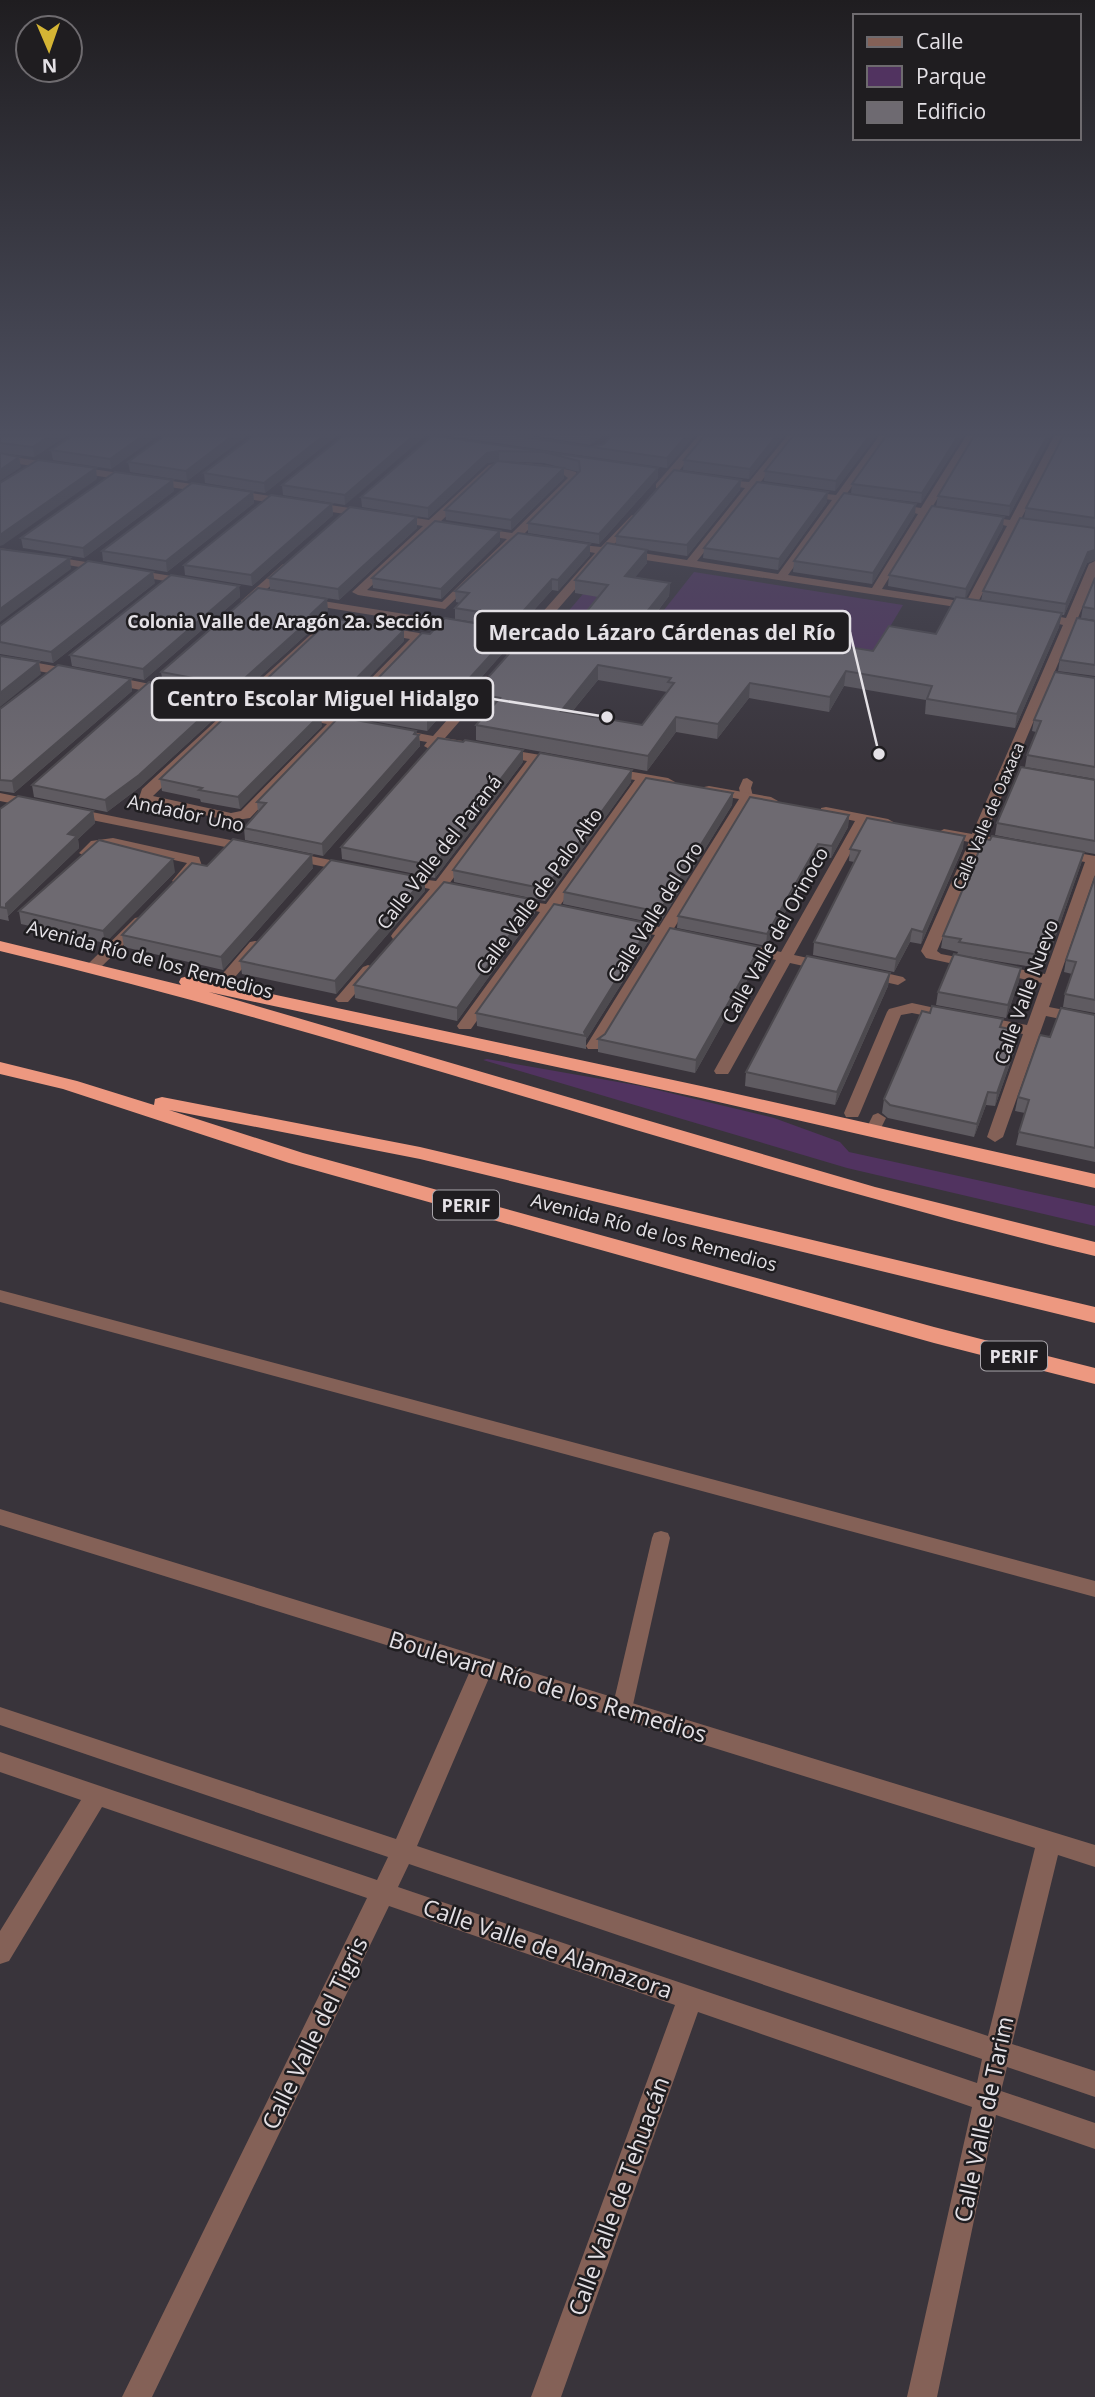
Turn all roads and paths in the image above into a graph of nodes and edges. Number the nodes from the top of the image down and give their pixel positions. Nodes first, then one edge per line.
1 (407, 548) edge
2 (505, 548) edge
3 (590, 548) edge
4 (702, 548) edge
5 (802, 548) edge
6 (902, 548) edge
7 (1003, 548) edge
8 (604, 550) junction
9 (2, 553) edge
10 (297, 557) edge
11 (99, 558) edge
12 (690, 563) junction
13 (1095, 564) edge
14 (88, 565) junction
15 (77, 573) edge
16 (177, 575) junction
17 (781, 577) junction
18 (208, 585) edge
19 (162, 588) edge
20 (251, 592) junction
21 (875, 592) junction
22 (270, 596) edge
23 (297, 600) edge
24 (237, 610) edge
25 (1020, 614) edge
26 (1071, 622) junction
27 (1095, 625) edge
28 (527, 637) junction
29 (0, 660) edge
30 (240, 704) junction
31 (337, 722) junction
32 (436, 740) junction
33 (536, 758) junction
34 (418, 761) edge
35 (644, 778) junction
36 (747, 790) junction
37 (23, 796) junction
38 (0, 797) edge
39 (786, 804) edge
40 (811, 809) edge
41 (0, 816) edge
42 (863, 818) junction
43 (901, 825) edge
44 (927, 830) edge
45 (979, 839) junction
46 (1017, 846) edge
47 (1042, 851) edge
48 (1094, 860) edge
49 (74, 865) edge
50 (364, 871) edge
51 (388, 876) edge
52 (439, 887) junction
53 (167, 894) edge
54 (477, 894) edge
55 (501, 899) edge
56 (550, 909) junction
57 (149, 912) edge
58 (589, 917) edge
59 (614, 922) edge
60 (268, 931) edge
61 (666, 933) junction
62 (0, 946) edge
63 (785, 957) junction
64 (93, 967) junction
65 (230, 974) dead end
66 (898, 980) dead end
67 (1050, 980) junction
68 (343, 999) dead end
69 (1040, 1010) junction
70 (1095, 1021) edge
71 (465, 1027) dead end
72 (1032, 1031) junction
73 (594, 1046) dead end
74 (0, 1068) edge
75 (722, 1071) dead end
76 (70, 1085) junction
77 (852, 1112) dead end
78 (995, 1137) dead end
79 (1095, 1181) edge
80 (1095, 1249) edge
81 (0, 1296) edge
82 (1095, 1315) edge
83 (1095, 1376) edge
84 (2, 1520) edge
85 (661, 1538) dead end
86 (1095, 1589) edge
87 (483, 1666) junction
88 (622, 1709) junction
89 (0, 1716) edge
90 (0, 1762) edge
91 (96, 1796) junction
92 (1049, 1841) junction
93 (403, 1851) junction
94 (1095, 1856) edge
95 (382, 1892) junction
96 (0, 1953) edge
97 (691, 1996) junction
98 (997, 2050) junction
99 (1095, 2084) edge
100 (987, 2099) junction
101 (1095, 2136) edge
102 (138, 2397) edge
103 (546, 2397) edge
104 (922, 2397) edge

1 - 2 street
3 - 8 street
4 - 12 street
5 - 17 street
6 - 21 street
7 - 21 street
8 - 12 street
8 - 28 street
9 - 14 street
10 - 20 street
11 - 14 street
12 - 17 street
13 - 26 street, Calle Valle de Oaxaca
14 - 15 street
14 - 16 street
16 - 18 street
16 - 19 street
17 - 21 street
20 - 22 street
20 - 24 street
23 - 28 street
25 - 26 street
26 - 27 street
26 - 45 street, Calle Valle de Oaxaca
28 - 32 street
29 - 30 street
30 - 31 street
30 - 31 street
30 - 31 street
31 - 32 street
32 - 33 street
32 - 34 street
33 - 35 street
33 - 52 street, Calle Valle del Paraná
35 - 36 street
35 - 56 street, Calle Valle de Palo Alto
36 - 39 street
36 - 61 street, Calle Valle del Oro
37 - 38 street, Andador Uno
37 - 41 street
37 - 50 street, Andador Uno
40 - 42 street
42 - 43 street
42 - 63 street, Calle Valle del Orinoco
44 - 45 street
45 - 46 street
45 - 67 street, Calle Valle de Oaxaca
47 - 48 street
48 - 67 street, Calle Valle Nuevo
49 - 53 street
51 - 52 street
52 - 54 street
52 - 68 street, Calle Valle del Paraná
55 - 56 street
56 - 58 street
56 - 71 street, Calle Valle de Palo Alto
57 - 64 street
59 - 61 street
60 - 65 street
61 - 63 street
61 - 73 street, Calle Valle del Oro
62 - 64 highway, Avenida Río de los Remedios
63 - 66 street
63 - 75 street, Calle Valle del Orinoco
64 - 79 highway
64 - 80 highway, Avenida Río de los Remedios
67 - 69 street, Calle Valle Nuevo
69 - 70 street
69 - 72 street, Calle Valle Nuevo
72 - 77 street
72 - 78 street, Calle Valle Nuevo
74 - 76 highway, Avenida Río de los Remedios / PERIF
76 - 82 highway
76 - 83 highway, Avenida Río de los Remedios / PERIF
81 - 86 street
84 - 87 street, Boulevard Río de los Remedios
85 - 88 lane
87 - 88 street, Boulevard Río de los Remedios
87 - 93 street, Calle Valle del Tigris
88 - 92 street, Boulevard Río de los Remedios
89 - 93 street
90 - 91 street, Calle Valle de Alamazora
91 - 95 street, Calle Valle de Alamazora
91 - 96 street
92 - 94 street, Boulevard Río de los Remedios
92 - 98 street, Calle Valle de Tarim
93 - 95 street, Calle Valle del Tigris
93 - 98 street
95 - 97 street, Calle Valle de Alamazora
95 - 102 street, Calle Valle del Tigris
97 - 100 street, Calle Valle de Alamazora
97 - 103 street, Calle Valle de Tehuacán
98 - 99 street
98 - 100 street, Calle Valle de Tarim
100 - 101 street, Calle Valle de Alamazora
100 - 104 street, Calle Valle de Tarim

